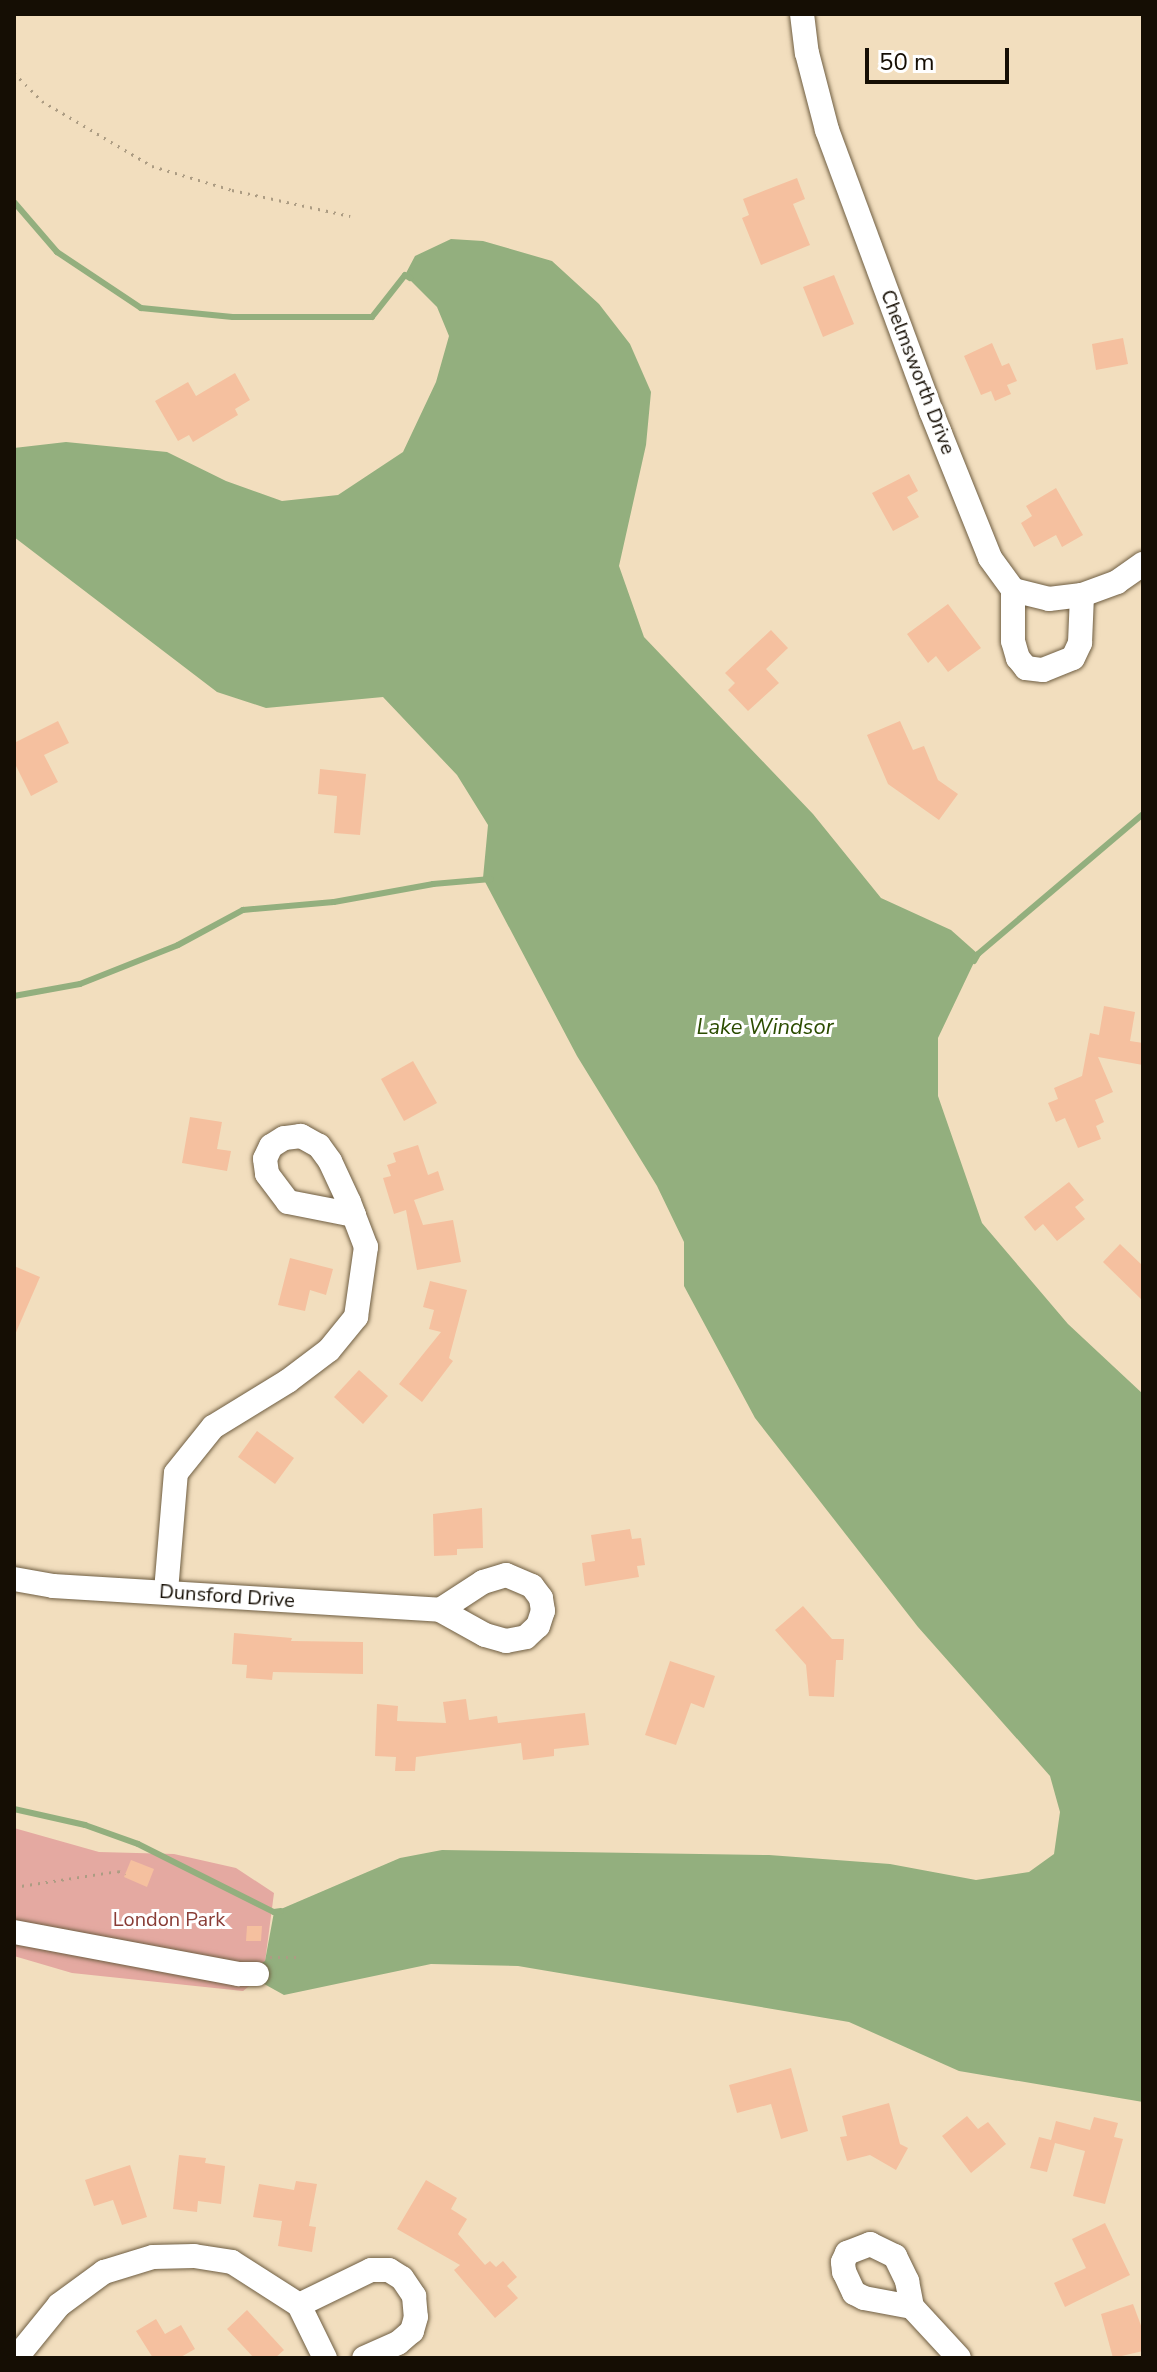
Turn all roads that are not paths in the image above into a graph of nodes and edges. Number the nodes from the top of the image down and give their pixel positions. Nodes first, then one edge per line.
1 (802, 14) edge
2 (1143, 564) edge
3 (1013, 590) junction
4 (1082, 595) junction
5 (354, 1215) dead end
6 (14, 1579) edge
7 (166, 1591) junction
8 (440, 1610) dead end
9 (14, 1932) edge
10 (262, 1965) road end
11 (299, 2305) junction
12 (912, 2307) dead end
13 (16, 2358) edge
14 (325, 2358) edge
15 (364, 2358) edge
16 (959, 2358) edge

1 - 3 street, Chelmsworth Drive
2 - 4 street
3 - 4 street
3 - 4 street
5 - 7 street
6 - 7 street, Dunsford Drive
7 - 8 street, Dunsford Drive
9 - 10 street
11 - 13 street
11 - 14 street
11 - 15 street
12 - 16 street

